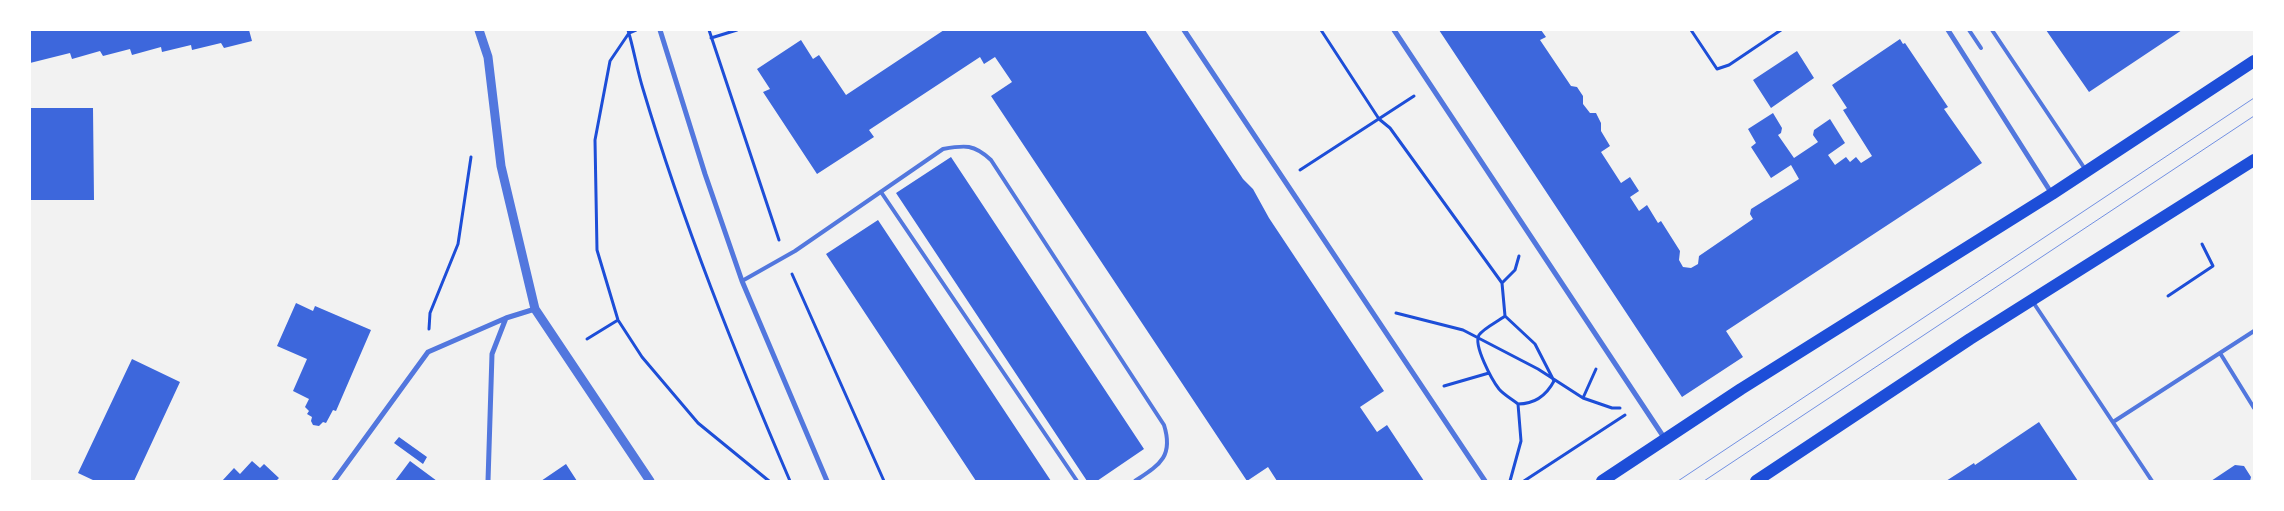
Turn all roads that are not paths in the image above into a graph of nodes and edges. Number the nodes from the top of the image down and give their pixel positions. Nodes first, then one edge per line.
1 (479, 30) edge
2 (660, 30) edge
3 (1184, 30) edge
4 (1394, 30) edge
5 (1948, 30) edge
6 (1969, 30) edge
7 (1992, 30) edge
8 (1981, 48) dead end
9 (2254, 61) edge
10 (2254, 160) edge
11 (2086, 171) junction
12 (881, 192) junction
13 (2052, 194) junction
14 (742, 281) junction
15 (2032, 300) junction
16 (535, 309) junction
17 (506, 318) junction
18 (2254, 331) edge
19 (2220, 353) junction
20 (2254, 408) edge
21 (2113, 422) junction
22 (1666, 439) junction
23 (334, 481) edge
24 (488, 481) edge
25 (650, 481) edge
26 (827, 481) edge
27 (1077, 481) edge
28 (1135, 481) edge
29 (1485, 481) edge
30 (1602, 481) edge
31 (1756, 481) edge
32 (2152, 481) edge

1 - 16 street
2 - 14 street
3 - 29 street
4 - 22 street
5 - 13 street
6 - 8 lane
7 - 11 lane
9 - 11 main road
10 - 15 main road
11 - 13 main road
12 - 14 lane
12 - 27 lane
12 - 28 lane
13 - 22 main road
14 - 26 street
15 - 21 lane
15 - 31 main road
16 - 17 street
16 - 25 street
17 - 23 street
17 - 24 street
18 - 19 lane
19 - 20 lane
19 - 21 lane
21 - 32 lane
22 - 30 main road

